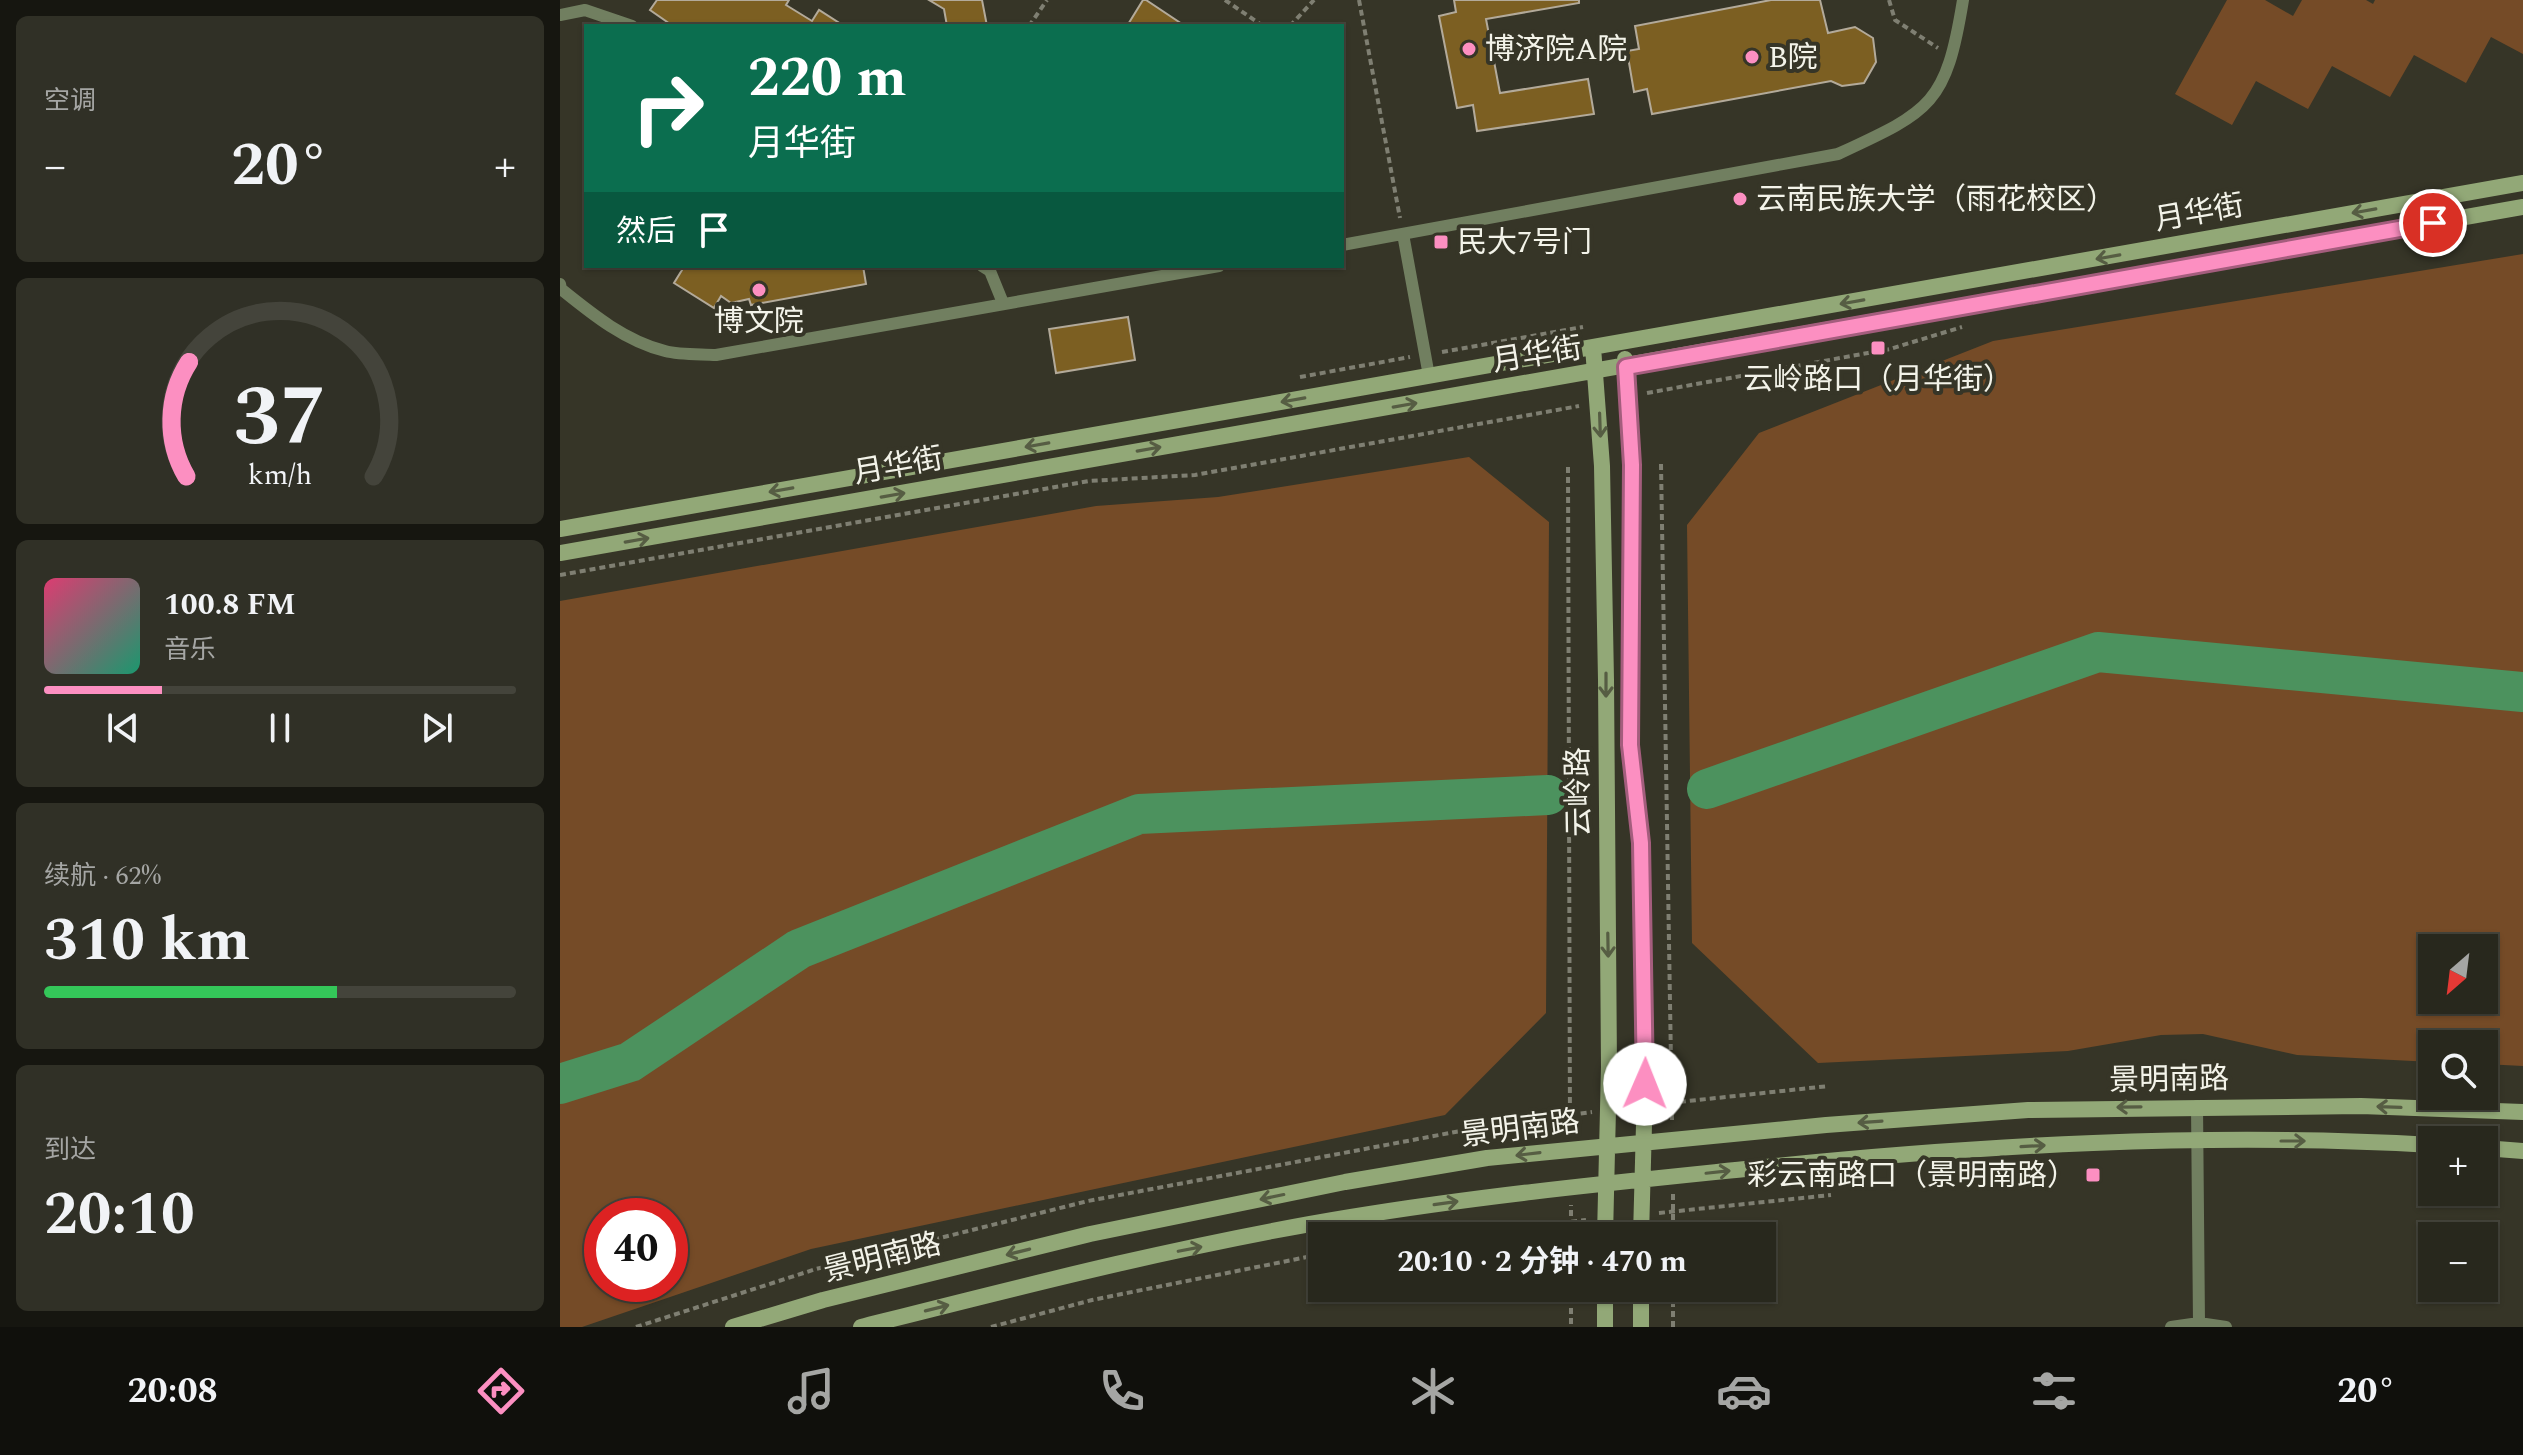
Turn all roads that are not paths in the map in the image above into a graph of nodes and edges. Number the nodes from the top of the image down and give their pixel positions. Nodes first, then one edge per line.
1 (1963, 0) edge
2 (560, 15) edge
3 (626, 24) edge
4 (2523, 183) edge
5 (2523, 207) edge
6 (1403, 234) junction
7 (1344, 245) edge
8 (985, 268) edge
9 (1207, 268) edge
10 (560, 287) edge
11 (1003, 303) junction
12 (1622, 343) junction
13 (1593, 347) junction
14 (1626, 367) junction
15 (1597, 372) junction
16 (1429, 376) junction
17 (560, 529) edge
18 (560, 553) edge
19 (2197, 1106) junction
20 (2523, 1112) edge
21 (2197, 1141) junction
22 (1642, 1143) junction
23 (2418, 1144) edge
24 (1606, 1145) junction
25 (2498, 1149) edge
26 (2523, 1151) edge
27 (1640, 1180) junction
28 (1605, 1182) junction
29 (1605, 1222) edge
30 (1641, 1222) edge
31 (1605, 1302) edge
32 (1641, 1302) edge
33 (2199, 1323) junction
34 (733, 1327) edge
35 (861, 1327) edge
36 (1605, 1327) edge
37 (1641, 1327) edge
38 (2171, 1327) edge
39 (2226, 1327) edge

1 - 6 lane
2 - 3 lane
4 -> 12 street, 月华街
5 - 14 street, 月华街
6 - 7 lane
6 - 16 lane
8 - 11 lane
9 - 11 lane
10 - 11 lane
12 - 13 street, 月华街
12 - 14 street, 云岭路
13 - 15 street, 云岭路
13 - 16 street, 月华街
14 - 15 street, 月华街
14 - 22 street, 云岭路
18 -> 15 street, 月华街
15 -> 24 street, 云岭路
16 -> 17 street, 月华街
20 -> 19 street, 景明南路
19 - 21 lane
19 -> 22 street, 景明南路
21 -> 23 street, 景明南路
27 -> 21 street, 景明南路
21 - 33 lane
22 - 24 street, 景明南路
22 - 27 street, 云岭路
24 - 28 street, 云岭路
24 -> 34 street, 景明南路
25 - 26 street
27 - 28 street, 景明南路
27 - 30 street, 云岭路
28 - 29 street, 云岭路
35 -> 28 street, 景明南路
31 - 36 street
32 - 37 street
33 - 38 lane
33 - 39 lane

